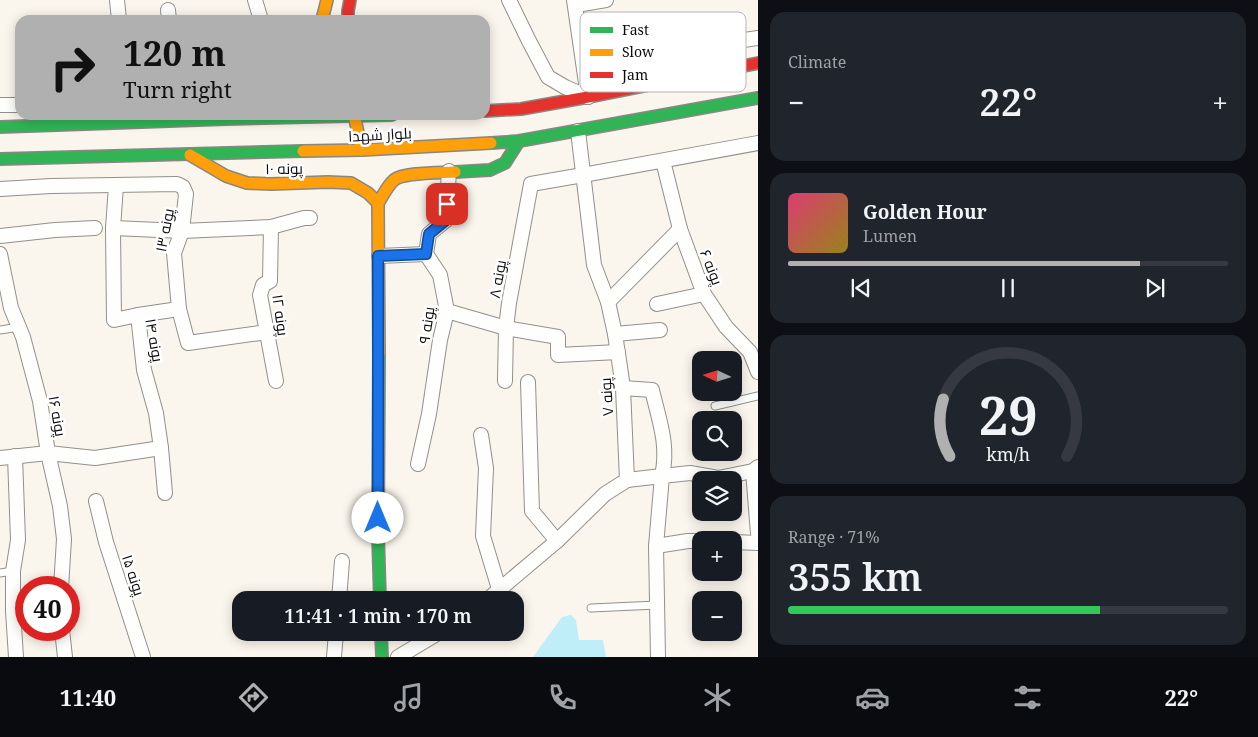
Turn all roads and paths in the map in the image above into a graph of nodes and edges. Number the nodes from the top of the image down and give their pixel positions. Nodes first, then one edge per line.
1 (117, 0) edge
2 (255, 0) edge
3 (327, 0) edge
4 (350, 0) edge
5 (509, 0) edge
6 (606, 0) edge
7 (575, 3) edge
8 (118, 15) edge
9 (260, 15) edge
10 (323, 15) edge
11 (348, 15) edge
12 (580, 37) edge
13 (587, 92) edge
14 (613, 92) edge
15 (588, 97) junction
16 (758, 98) edge
17 (0, 105) edge
18 (15, 105) edge
19 (490, 111) edge
20 (160, 120) edge
21 (355, 120) edge
22 (0, 127) edge
23 (578, 131) junction
24 (519, 141) junction
25 (758, 143) edge
26 (362, 150) junction
27 (190, 155) junction
28 (0, 159) edge
29 (663, 160) junction
30 (449, 171) junction
31 (583, 175) junction
32 (116, 186) junction
33 (0, 189) edge
34 (378, 203) junction
35 (310, 218) dead end
36 (271, 227) junction
37 (96, 228) dead end
38 (113, 228) junction
39 (680, 229) junction
40 (182, 231) junction
41 (0, 236) edge
42 (0, 254) edge
43 (426, 254) junction
44 (378, 256) junction
45 (704, 294) junction
46 (608, 302) junction
47 (657, 304) dead end
48 (179, 309) junction
49 (447, 311) junction
50 (138, 314) junction
51 (19, 327) junction
52 (506, 328) junction
53 (0, 330) edge
54 (660, 330) dead end
55 (267, 332) junction
56 (615, 334) junction
57 (618, 352) junction
58 (754, 352) edge
59 (758, 372) edge
60 (276, 380) dead end
61 (505, 381) dead end
62 (528, 382) dead end
63 (623, 388) junction
64 (758, 396) edge
65 (715, 406) dead end
66 (481, 435) dead end
67 (161, 448) junction
68 (48, 453) junction
69 (15, 456) junction
70 (0, 458) edge
71 (418, 464) dead end
72 (756, 469) edge
73 (662, 476) junction
74 (626, 480) junction
75 (165, 493) dead end
76 (96, 501) dead end
77 (758, 534) edge
78 (557, 541) junction
79 (692, 541) edge
80 (742, 542) edge
81 (758, 543) edge
82 (656, 546) junction
83 (342, 561) dead end
84 (7, 572) edge
85 (62, 576) edge
86 (499, 589) junction
87 (340, 591) edge
88 (380, 591) edge
89 (497, 591) edge
90 (657, 605) junction
91 (591, 608) dead end
92 (63, 641) edge
93 (335, 641) edge
94 (381, 641) edge
95 (425, 641) edge
96 (16, 657) edge
97 (65, 657) edge
98 (143, 657) edge
99 (334, 657) edge
100 (382, 657) edge
101 (398, 657) edge
102 (658, 657) edge

1 - 8 street
2 - 9 street
3 - 10 main road
4 - 11 main road
5 - 15 street
6 - 7 street
7 - 12 street
13 - 15 street
14 - 15 main road
15 - 19 main road
16 - 23 main road, بلوار شهدا
17 - 18 street
20 - 22 main road, بلوار شهدا
21 - 26 main road
23 - 24 main road, بلوار شهدا
23 - 31 street, پونه ۷
24 - 26 main road, بلوار شهدا
24 - 30 main road
25 - 29 street
26 - 27 main road, بلوار شهدا
27 - 28 main road, بلوار شهدا
27 - 34 main road, پونه ۱۰
29 - 31 street
29 - 39 street, پونه ۶
30 - 34 main road
30 - 43 street
31 - 46 street, پونه ۷
31 - 52 street, پونه ۸
32 - 33 street
32 - 38 street, پونه ۱۴
32 - 40 street, پونه ۱۳
34 - 44 main road
35 - 36 street
36 - 40 street
36 - 55 street, پونه ۱۲
37 - 41 street
38 - 40 street
38 - 50 street, پونه ۱۴
39 - 45 street, پونه ۶
39 - 46 street
40 - 48 street, پونه ۱۳
42 - 51 street, پونه ۱۶
43 - 44 street
43 - 49 street, پونه ۹
44 - 88 main road
45 - 47 street
45 - 58 street, پونه ۶
46 - 56 street, پونه ۷
48 - 50 street
48 - 55 street, پونه ۱۳
49 - 52 street
49 - 71 street, پونه ۹
50 - 67 street, پونه ۱۴
51 - 53 lane
51 - 68 street, پونه ۱۶
52 - 57 street
52 - 61 street, پونه ۸
54 - 56 street
55 - 60 street, پونه ۱۲
56 - 57 street, پونه ۷
57 - 63 street, پونه ۷
58 - 59 street, پونه ۶
62 - 78 street
63 - 73 street
63 - 74 street, پونه ۷
64 - 65 lane
66 - 86 street
67 - 68 street
67 - 75 street, پونه ۱۴
68 - 69 street
68 - 85 street, پونه ۱۶
69 - 70 street
69 - 84 street
72 - 73 street
72 - 77 street
73 - 74 street
73 - 82 street
74 - 78 street
76 - 98 street, پونه ۱۵
78 - 86 street
79 - 82 street
80 - 81 street
82 - 90 street
83 - 87 street
84 - 96 street
86 - 89 street
90 - 91 lane
90 - 102 street
92 - 97 street
93 - 99 street
94 - 100 main road
95 - 101 street

